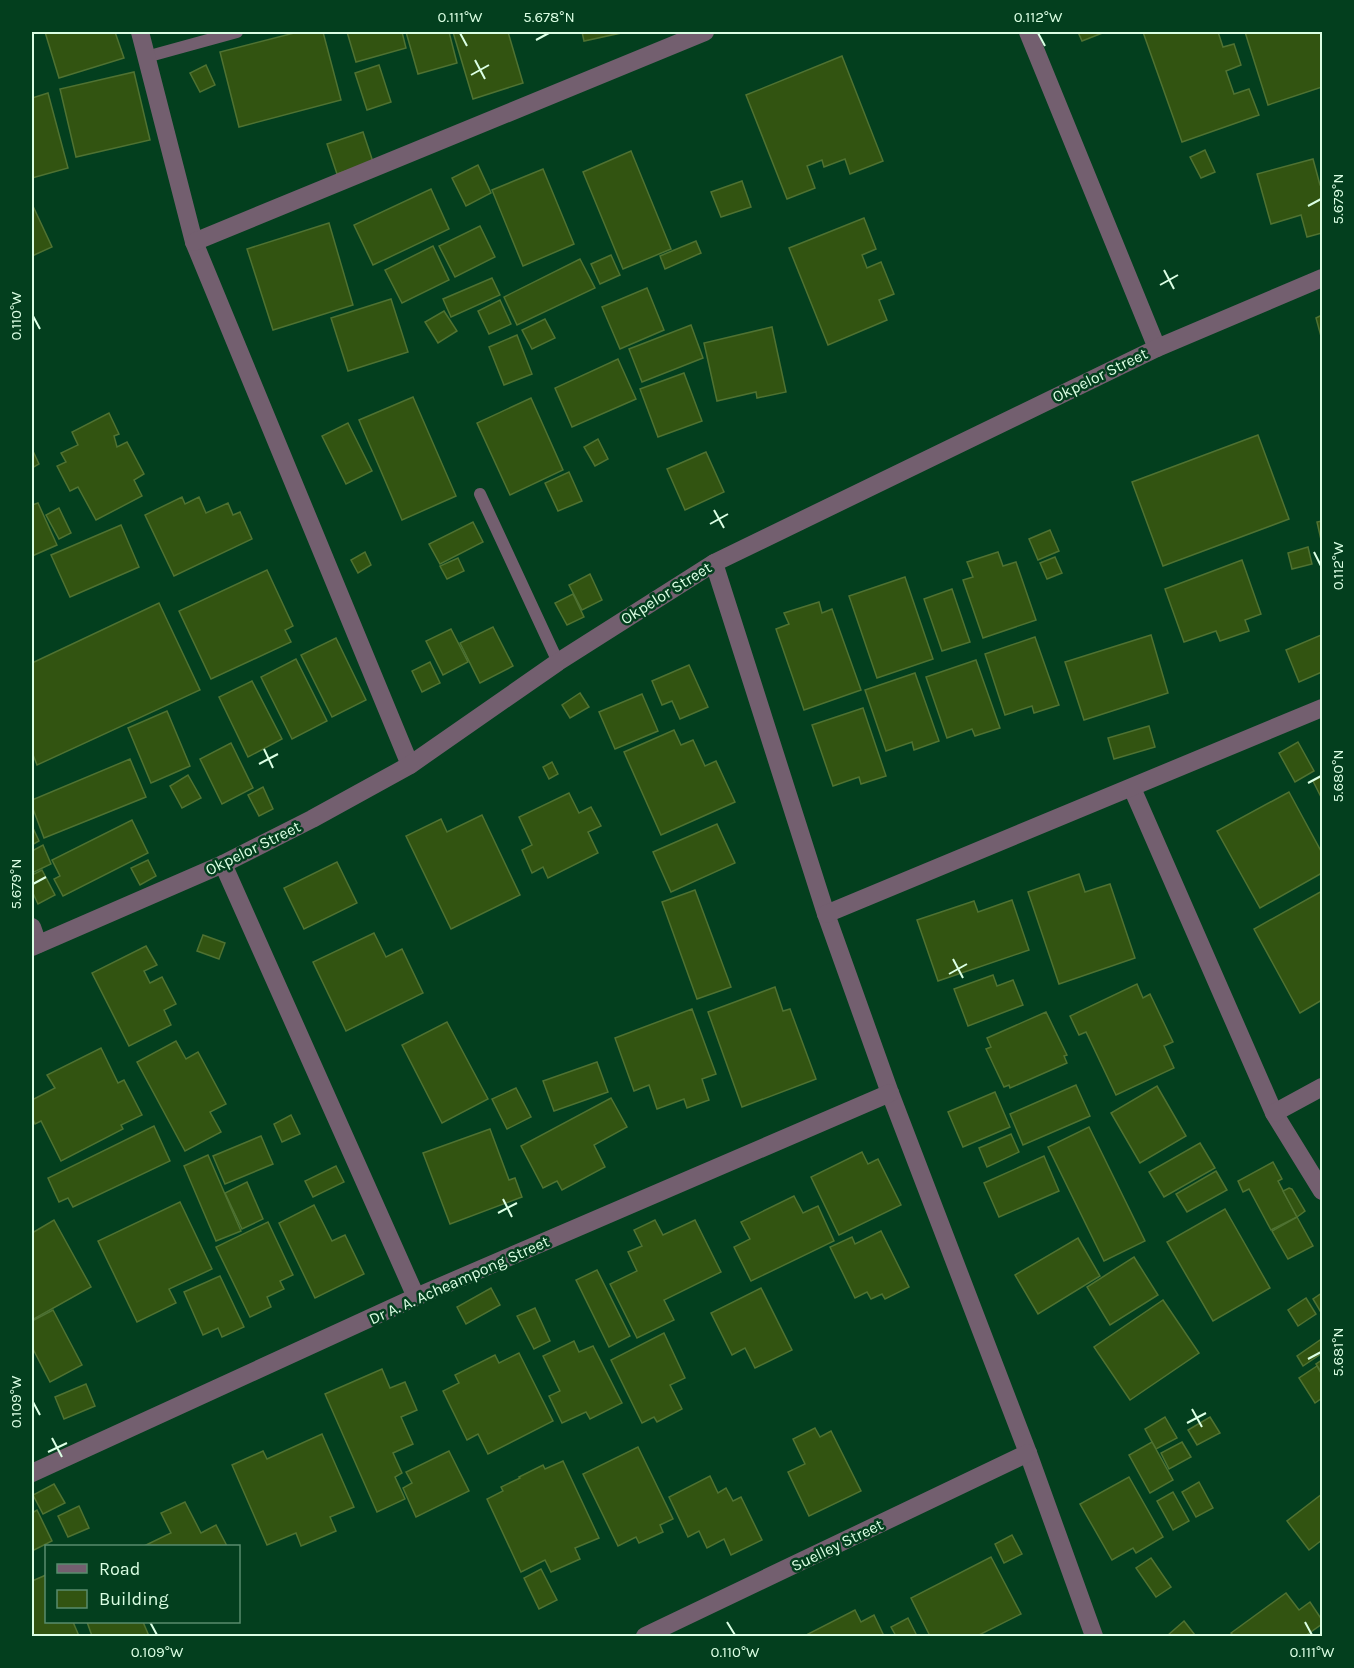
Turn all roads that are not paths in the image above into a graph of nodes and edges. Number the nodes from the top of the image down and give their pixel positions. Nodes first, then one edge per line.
1 (140, 32) edge
2 (237, 32) edge
3 (705, 32) edge
4 (1028, 32) edge
5 (146, 57) junction
6 (194, 242) junction
7 (1323, 278) edge
8 (1157, 348) junction
9 (480, 494) dead end
10 (714, 563) junction
11 (558, 662) junction
12 (1323, 708) edge
13 (410, 765) junction
14 (1132, 788) junction
15 (223, 864) junction
16 (826, 914) junction
17 (34, 939) edge
18 (1323, 1087) edge
19 (890, 1093) junction
20 (1274, 1113) junction
21 (1323, 1191) edge
22 (416, 1298) junction
23 (1028, 1453) junction
24 (32, 1473) edge
25 (645, 1636) edge
26 (1094, 1636) edge

1 - 5 street
2 - 5 lane
3 - 6 street
4 - 8 street
5 - 6 street
6 - 13 street
7 - 8 street, Okpelor Street
8 - 10 street, Okpelor Street
9 - 11 lane
10 - 11 street, Okpelor Street
10 - 16 street
11 - 13 street, Okpelor Street
12 - 14 street
13 - 15 street, Okpelor Street
14 - 16 street
14 - 20 street
15 - 17 street, Okpelor Street
15 - 22 street
16 - 19 street
18 - 20 street
19 - 22 street, Dr A. A. Acheampong Street
19 - 23 street
20 - 21 street
22 - 24 street, Dr A. A. Acheampong Street
23 - 25 street, Suelley Street
23 - 26 street

